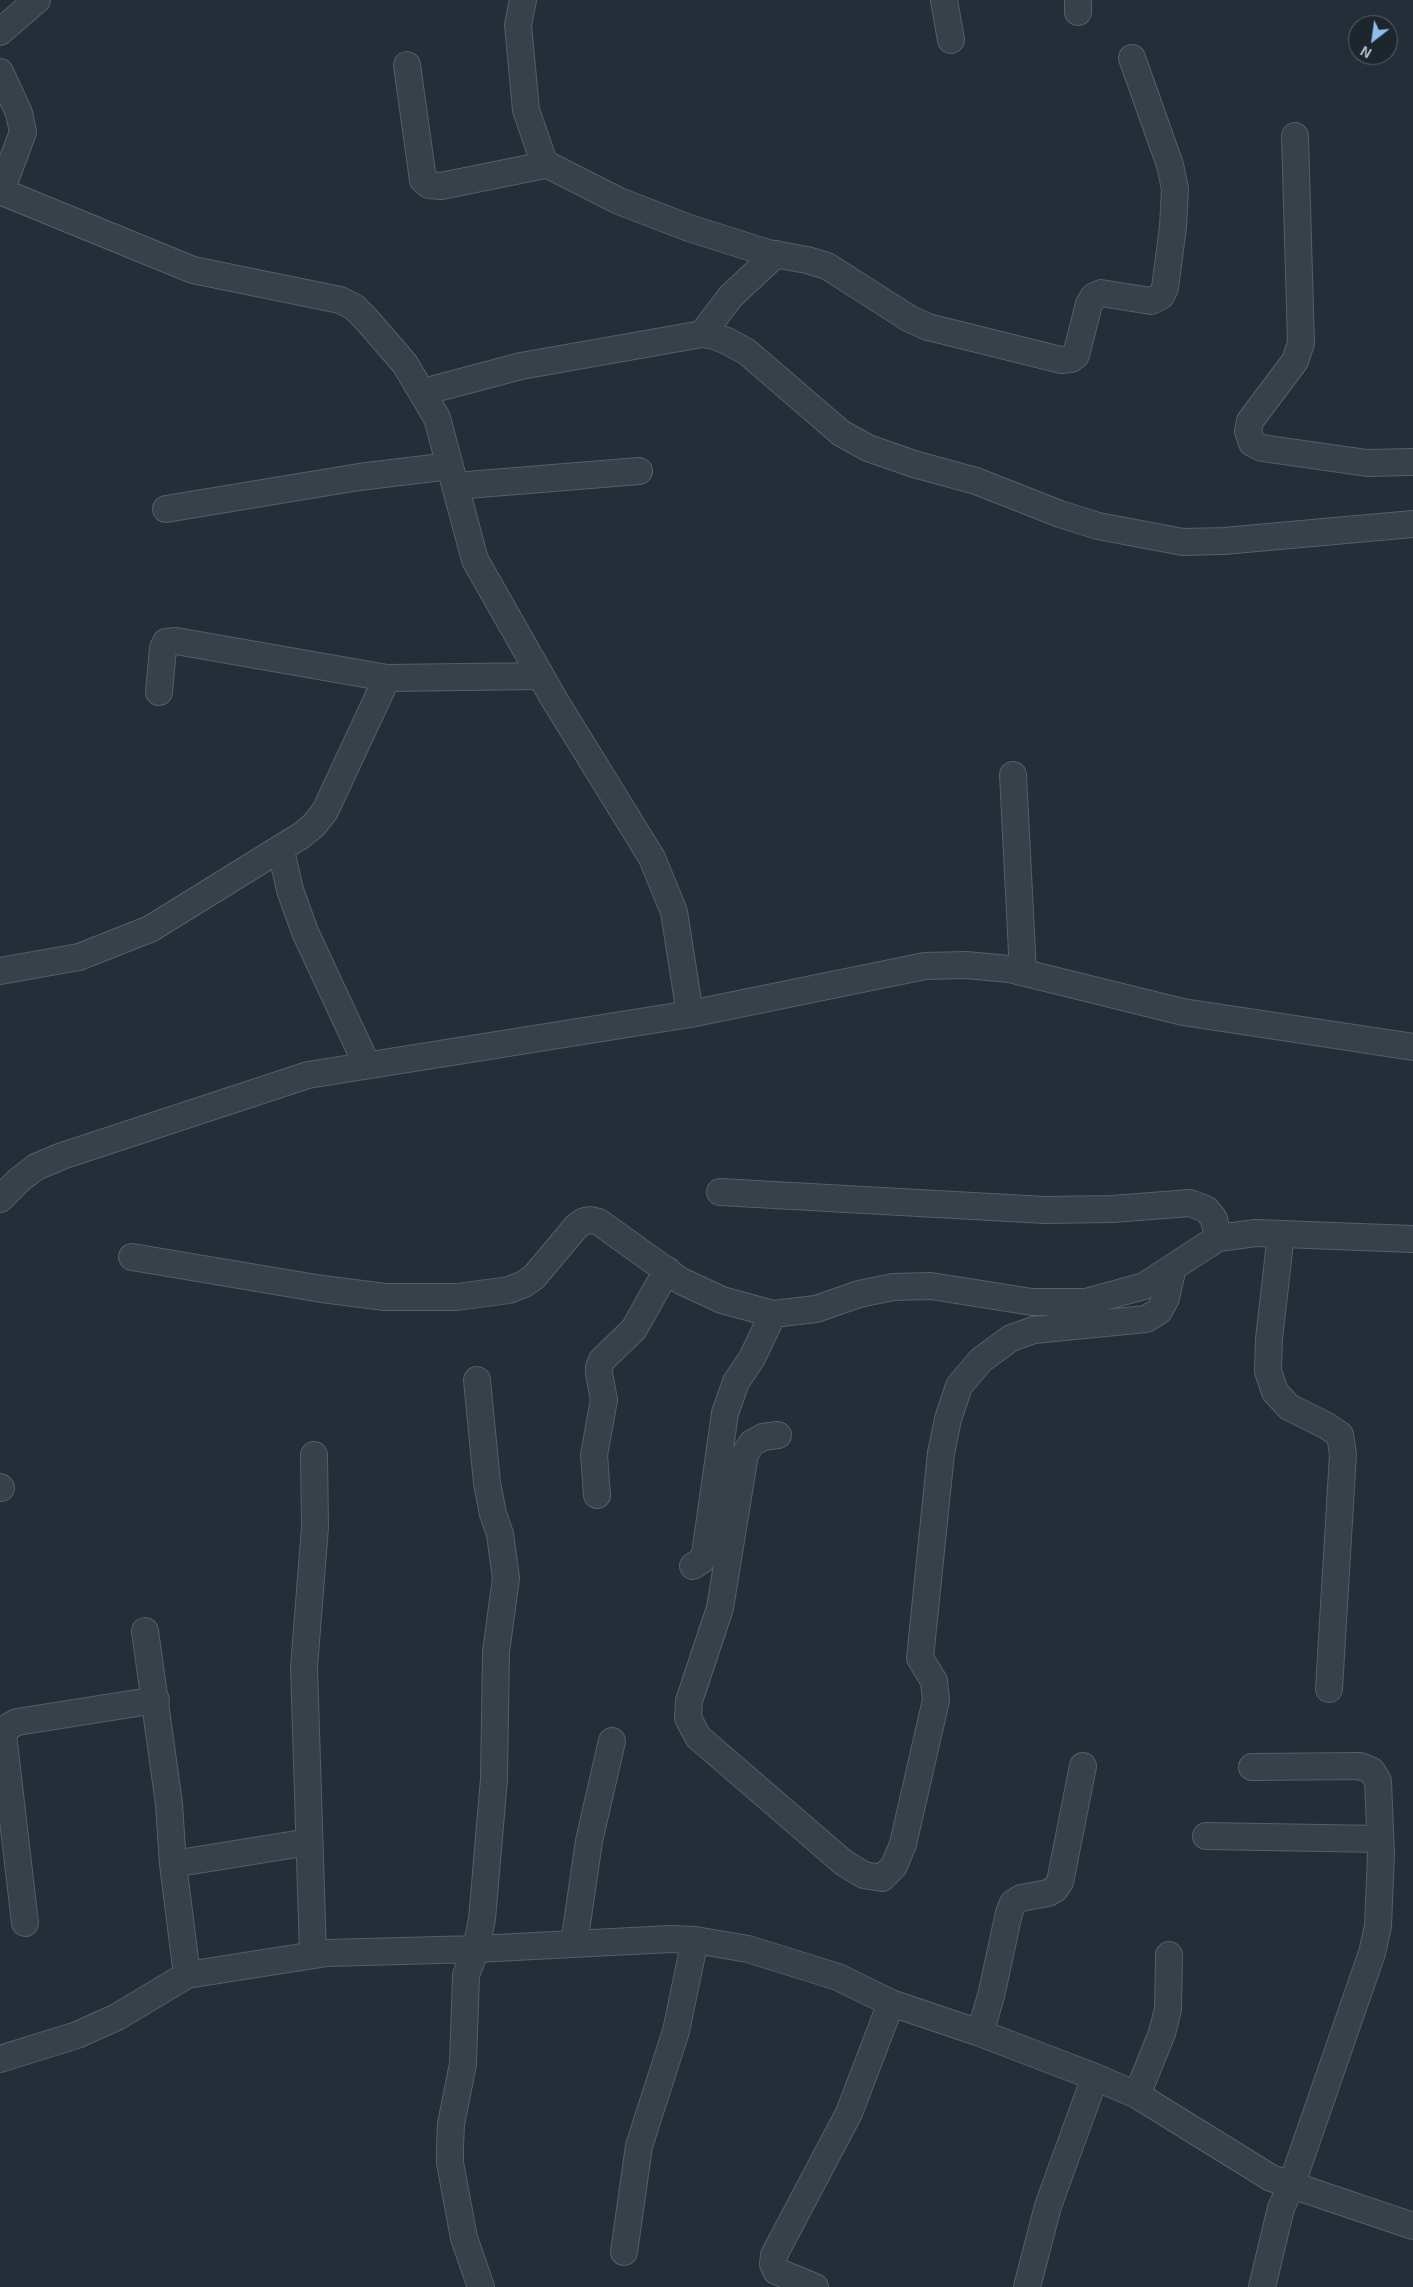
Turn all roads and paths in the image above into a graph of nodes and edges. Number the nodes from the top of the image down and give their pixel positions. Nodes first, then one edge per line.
1 (37, 0) edge
2 (524, 0) edge
3 (944, 0) edge
4 (0, 32) edge
5 (950, 40) dead end
6 (1132, 58) dead end
7 (407, 65) dead end
8 (0, 72) edge
9 (1295, 136) dead end
10 (545, 165) junction
11 (0, 191) edge
12 (776, 254) junction
13 (702, 334) junction
14 (423, 392) junction
15 (1413, 462) edge
16 (639, 471) dead end
17 (453, 476) junction
18 (166, 508) dead end
19 (1413, 524) edge
20 (540, 676) junction
21 (387, 678) junction
22 (159, 692) dead end
23 (1013, 774) dead end
24 (281, 850) junction
25 (0, 971) edge
26 (1023, 972) junction
27 (690, 1014) junction
28 (1413, 1047) edge
29 (368, 1065) junction
30 (720, 1192) dead end
31 (0, 1199) edge
32 (1280, 1234) junction
33 (1218, 1238) junction
34 (1413, 1239) edge
35 (132, 1257) dead end
36 (1173, 1267) junction
37 (667, 1270) junction
38 (773, 1314) junction
39 (477, 1380) dead end
40 (778, 1435) dead end
41 (314, 1456) dead end
42 (597, 1495) dead end
43 (693, 1566) dead end
44 (145, 1631) dead end
45 (1328, 1690) dead end
46 (156, 1700) junction
47 (612, 1741) dead end
48 (1084, 1766) dead end
49 (1252, 1767) dead end
50 (1206, 1836) dead end
51 (1380, 1839) junction
52 (309, 1842) junction
53 (173, 1864) junction
54 (25, 1923) dead end
55 (695, 1940) junction
56 (574, 1944) junction
57 (476, 1949) junction
58 (313, 1954) junction
59 (1170, 1955) dead end
60 (184, 1958) junction
61 (891, 2003) junction
62 (980, 2033) junction
63 (0, 2059) edge
64 (1095, 2077) junction
65 (1137, 2095) junction
66 (1291, 2186) junction
67 (1413, 2226) edge
68 (624, 2252) dead end
69 (481, 2287) edge
70 (815, 2287) edge
71 (1027, 2287) edge
72 (1262, 2287) edge

1 - 4 street
2 - 10 street
3 - 5 street
6 - 12 street
7 - 10 street
8 - 11 street
9 - 15 street
10 - 12 street
11 - 14 street
12 - 13 street
13 - 14 street
13 - 19 street
14 - 17 street
16 - 17 street
17 - 18 street
17 - 20 street
20 - 21 street
20 - 27 street
21 - 22 street
21 - 24 street
23 - 26 street
24 - 25 street
24 - 29 street
26 - 27 street
26 - 28 street
27 - 29 street
29 - 31 street
30 - 33 street
32 - 33 street
32 - 34 street
32 - 45 street
33 - 36 street
35 - 37 street
36 - 38 street
36 - 40 street
37 - 38 street
37 - 42 street
38 - 43 street
39 - 57 street
41 - 52 street
44 - 46 street
46 - 53 street
46 - 54 street
47 - 56 street
48 - 62 street
49 - 51 street
50 - 51 street
51 - 66 street
52 - 53 street
52 - 58 street
53 - 60 street
55 - 56 street
55 - 61 street
55 - 68 street
56 - 57 street
57 - 58 street
57 - 69 street
58 - 60 street
59 - 65 street
60 - 63 street
61 - 62 street
61 - 70 street
62 - 64 street
64 - 65 street
64 - 71 street
65 - 66 street
66 - 67 street
66 - 72 street

